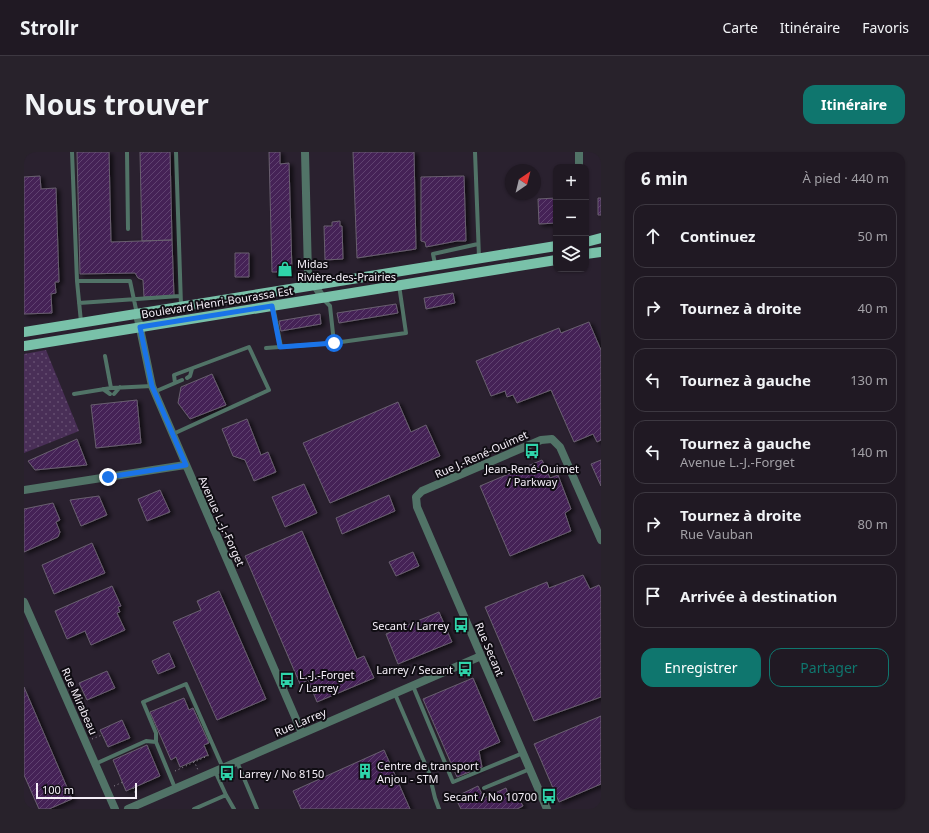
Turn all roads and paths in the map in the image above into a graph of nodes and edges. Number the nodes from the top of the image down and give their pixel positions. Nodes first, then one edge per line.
1 (72, 152) edge
2 (127, 152) edge
3 (176, 152) edge
4 (306, 152) edge
5 (475, 152) edge
6 (579, 152) edge
7 (580, 164) edge
8 (128, 229) dead end
9 (601, 238) edge
10 (589, 241) edge
11 (478, 244) junction
12 (553, 246) edge
13 (601, 252) edge
14 (589, 254) edge
15 (479, 257) junction
16 (553, 260) edge
17 (435, 264) junction
18 (77, 282) junction
19 (313, 285) junction
20 (399, 285) junction
21 (180, 296) junction
22 (322, 297) junction
23 (134, 299) junction
24 (79, 302) junction
25 (272, 306) junction
26 (181, 307) junction
27 (137, 314) junction
28 (81, 322) junction
29 (140, 327) junction
30 (24, 332) edge
31 (334, 343) junction
32 (24, 346) edge
33 (280, 347) junction
34 (266, 348) dead end
35 (105, 356) dead end
36 (192, 369) junction
37 (187, 378) dead end
38 (182, 380) dead end
39 (175, 383) junction
40 (120, 387) junction
41 (111, 388) junction
42 (103, 389) junction
43 (153, 389) junction
44 (74, 394) dead end
45 (172, 434) junction
46 (186, 465) junction
47 (24, 490) edge
48 (416, 497) joint
49 (601, 540) edge
50 (24, 602) edge
51 (481, 656) junction
52 (413, 686) junction
53 (395, 694) junction
54 (302, 733) junction
55 (102, 735) dead end
56 (92, 739) dead end
57 (156, 742) junction
58 (523, 753) junction
59 (212, 754) dead end
60 (194, 762) junction
61 (237, 762) junction
62 (95, 764) junction
63 (219, 769) junction
64 (530, 769) junction
65 (198, 771) dead end
66 (169, 773) junction
67 (123, 782) dead end
68 (113, 787) dead end
69 (133, 788) dead end
70 (176, 788) junction
71 (484, 788) dead end
72 (226, 795) junction
73 (137, 798) dead end
74 (115, 809) edge
75 (128, 809) edge
76 (194, 809) edge
77 (234, 809) edge
78 (258, 809) edge
79 (439, 809) edge
80 (547, 809) edge

1 - 18 lane
2 - 8 lane
3 - 21 lane
4 - 19 street
5 - 11 lane
6 - 7 street
9 - 10 main road
11 - 15 lane
11 - 17 lane
12 - 15 main road, Boulevard Henri-Bourassa Est
13 - 14 main road
15 - 17 main road, Boulevard Henri-Bourassa Est
16 - 20 main road, Boulevard Henri-Bourassa Est
17 - 19 main road, Boulevard Henri-Bourassa Est
18 - 23 lane
18 - 24 lane
19 - 22 street
19 - 26 main road, Boulevard Henri-Bourassa Est
20 - 22 main road, Boulevard Henri-Bourassa Est
20 - 31 lane
21 - 23 lane
21 - 26 lane
22 - 25 main road, Boulevard Henri-Bourassa Est
22 - 31 lane
23 - 24 lane
23 - 27 lane
24 - 28 lane
25 - 29 main road, Boulevard Henri-Bourassa Est
25 - 33 lane
26 - 27 main road, Boulevard Henri-Bourassa Est
27 - 28 main road, Boulevard Henri-Bourassa Est
27 - 29 street, Avenue L.-J.-Forget
28 - 30 main road, Boulevard Henri-Bourassa Est
29 - 32 main road, Boulevard Henri-Bourassa Est
29 - 43 street, Avenue L.-J.-Forget
31 - 33 lane
33 - 34 lane
35 - 41 lane
36 - 37 lane
36 - 39 lane
36 - 45 lane
38 - 39 lane
39 - 43 lane
40 - 41 lane
40 - 42 lane
40 - 43 lane
41 - 42 lane
42 - 44 lane
43 - 45 street, Avenue L.-J.-Forget
45 - 46 street, Avenue L.-J.-Forget
46 - 47 street
46 - 54 street, Avenue L.-J.-Forget
48 - 49 street, Rue J.-René-Ouimet
48 - 51 street, Rue Secant
50 - 62 street, Rue Mirabeau
51 - 52 street, Rue Larrey
51 - 58 street, Rue Secant
52 - 53 street, Rue Larrey
52 - 58 lane
53 - 54 street, Rue Larrey
53 - 79 lane
54 - 61 street, Rue Larrey
55 - 56 path
57 - 62 lane
57 - 63 lane
57 - 66 lane
58 - 64 street, Rue Secant
59 - 60 path
60 - 65 path
60 - 66 path
61 - 63 street, Rue Larrey
61 - 78 lane
62 - 74 street, Rue Mirabeau
63 - 70 street, Rue Larrey
63 - 72 lane
64 - 71 lane
64 - 80 street, Rue Secant
66 - 70 lane
67 - 68 path
69 - 73 path
70 - 75 street, Rue Larrey
72 - 76 lane
72 - 77 lane

